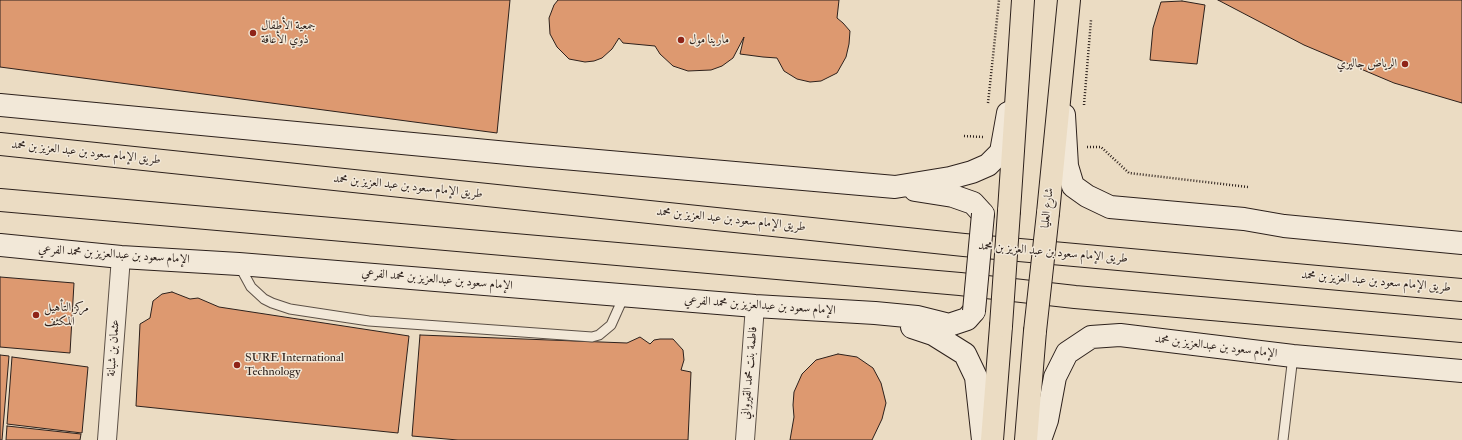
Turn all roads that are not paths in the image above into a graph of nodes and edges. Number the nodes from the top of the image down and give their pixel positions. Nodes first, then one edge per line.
1 (1023, 0) edge
2 (1069, 0) edge
3 (1019, 53) junction
4 (1062, 65) junction
5 (0, 105) edge
6 (0, 144) edge
7 (895, 187) junction
8 (0, 200) edge
9 (1462, 243) edge
10 (0, 245) edge
11 (121, 257) junction
12 (239, 264) junction
13 (1462, 290) edge
14 (624, 296) junction
15 (756, 306) junction
16 (875, 313) junction
17 (1462, 331) edge
18 (1292, 356) junction
19 (1462, 371) edge
20 (107, 440) edge
21 (745, 440) edge
22 (983, 440) edge
23 (992, 440) edge
24 (1026, 440) edge
25 (1040, 440) edge
26 (1283, 440) edge

1 - 3 main road
2 - 4 main road, شارع العليا
3 - 7 street
3 - 23 main road, bridge
4 - 9 street
4 - 24 main road, شارع العليا, bridge
5 - 7 street
6 - 13 main road, طريق الإمام سعود بن عبد العزيز بن محمد
7 - 16 street, bridge
8 - 17 main road
10 - 11 street, الإمام سعود بن عبدالعزيز بن محمد الفرعي
11 - 12 street, الإمام سعود بن عبدالعزيز بن محمد الفرعي
11 - 20 street, عثمان بن شبانة
12 - 14 street, الإمام سعود بن عبدالعزيز بن محمد الفرعي
12 - 14 lane
14 - 15 street, الإمام سعود بن عبدالعزيز بن محمد الفرعي
15 - 16 street, الإمام سعود بن عبدالعزيز بن محمد الفرعي
15 - 21 street, فاطمة بنت محمد القيرواني
16 - 22 street
18 - 19 street, الإمام سعود بن عبدالعزيز بن محمد
18 - 25 street, الإمام سعود بن عبدالعزيز بن محمد
18 - 26 lane

